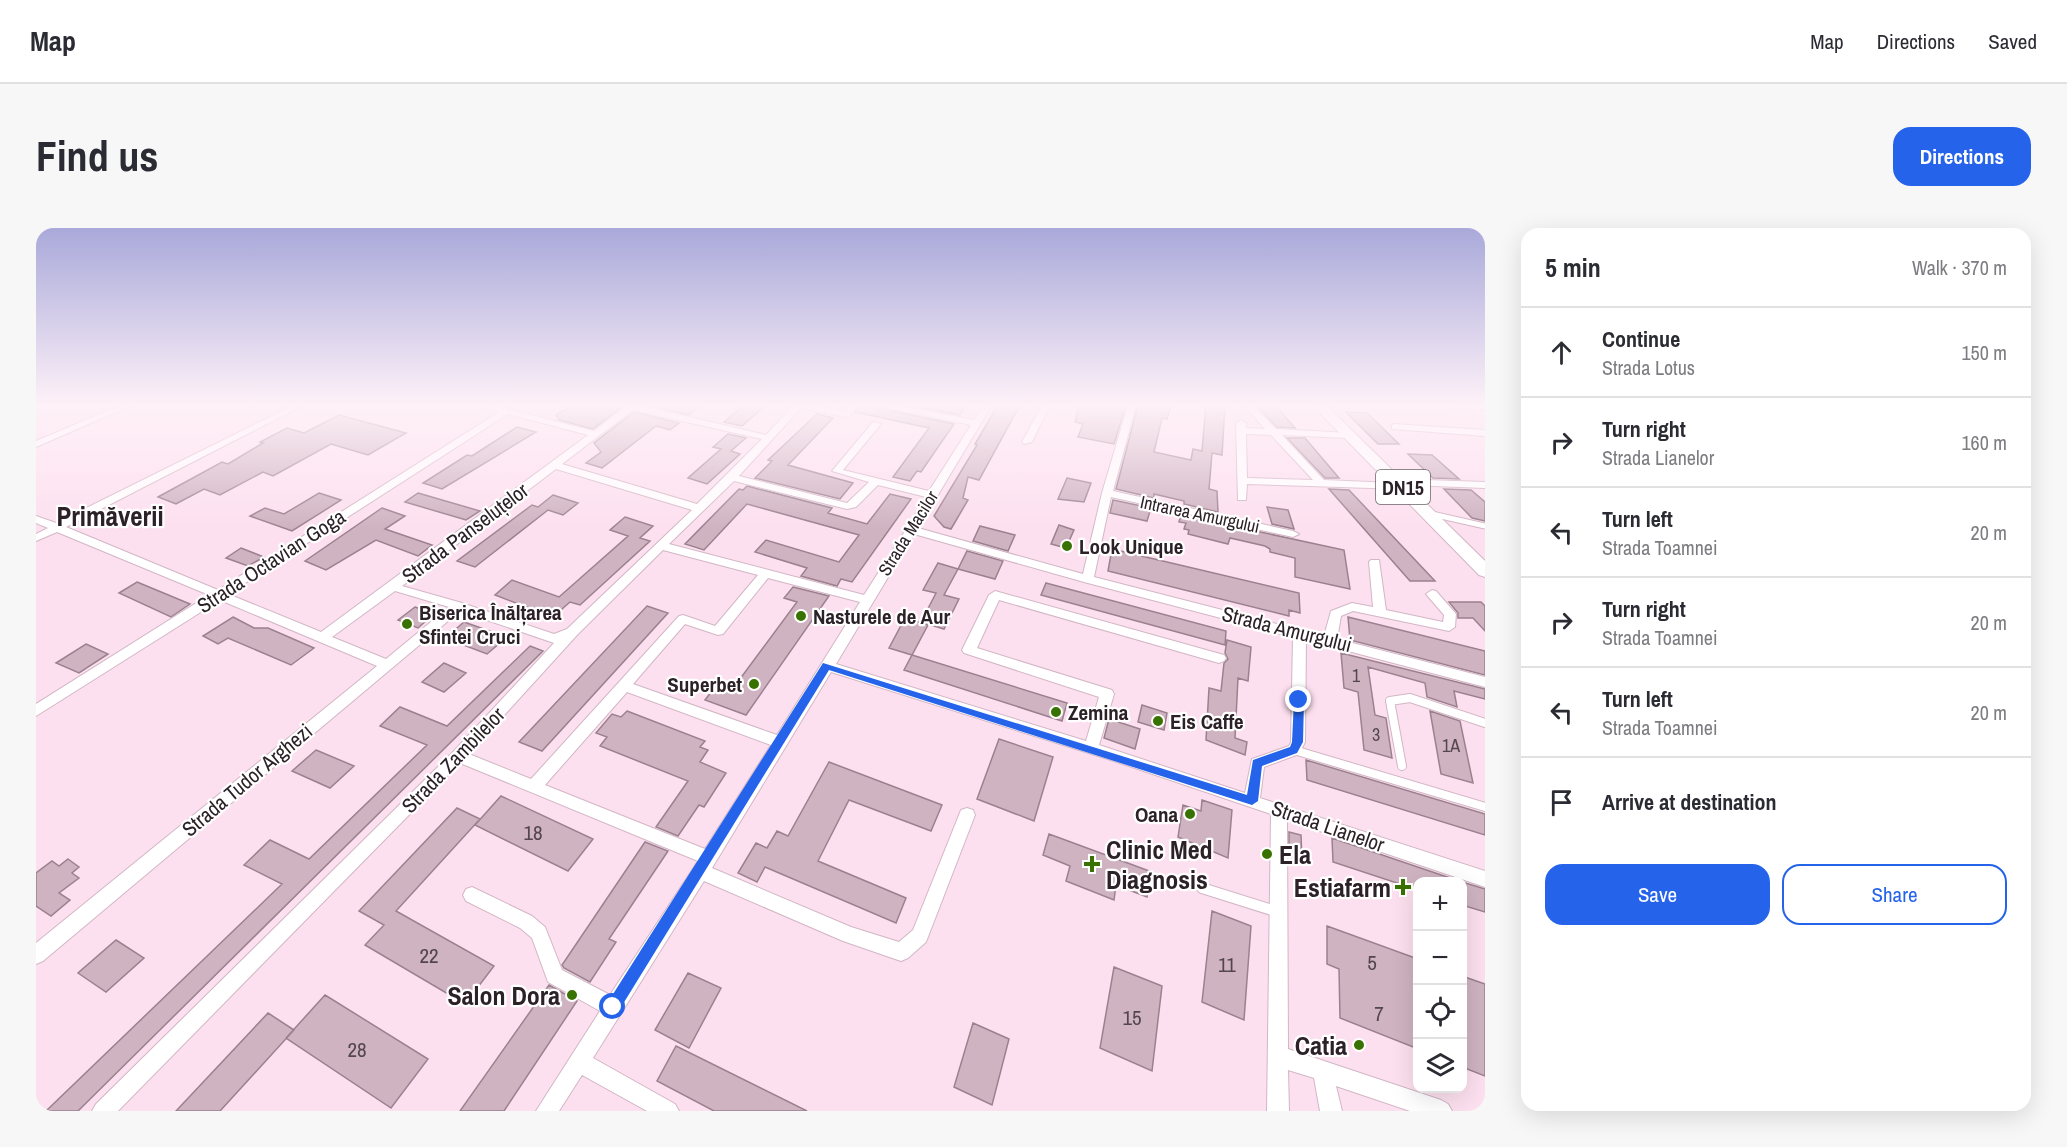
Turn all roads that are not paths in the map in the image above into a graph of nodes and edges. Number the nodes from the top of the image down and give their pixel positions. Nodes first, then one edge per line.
1 (219, 446) edge
2 (452, 446) edge
3 (579, 446) edge
4 (760, 446) edge
5 (858, 446) edge
6 (961, 446) edge
7 (1120, 446) edge
8 (1242, 446) edge
9 (1285, 446) edge
10 (1360, 446) edge
11 (554, 465) junction
12 (732, 477) junction
13 (876, 481) junction
14 (1242, 481) junction
15 (1322, 483) junction
16 (1400, 484) junction
17 (1459, 484) junction
18 (1485, 485) edge
19 (1485, 492) edge
20 (1107, 493) junction
21 (931, 495) junction
22 (1242, 498) dead end
23 (698, 508) junction
24 (1430, 514) junction
25 (36, 519) edge
26 (1485, 526) edge
27 (57, 528) junction
28 (909, 529) junction
29 (1293, 534) dead end
30 (36, 538) edge
31 (662, 546) junction
32 (1375, 562) dead end
33 (1484, 568) edge
34 (766, 573) junction
35 (1088, 579) junction
36 (393, 587) junction
37 (1432, 594) dead end
38 (218, 595) junction
39 (867, 600) junction
40 (458, 606) junction
41 (1380, 611) junction
42 (573, 631) junction
43 (1300, 632) junction
44 (322, 638) junction
45 (1330, 640) junction
46 (1219, 658) dead end
47 (386, 664) junction
48 (827, 666) junction
49 (1485, 682) edge
50 (624, 686) junction
51 (36, 711) edge
52 (1485, 723) edge
53 (780, 742) junction
54 (1091, 749) junction
55 (1294, 750) junction
56 (458, 756) junction
57 (1401, 766) dead end
58 (534, 786) junction
59 (1252, 801) junction
60 (1485, 807) edge
61 (1279, 810) junction
62 (967, 815) dead end
63 (704, 864) junction
64 (1485, 879) edge
65 (1202, 888) dead end
66 (472, 895) dead end
67 (1280, 913) junction
68 (36, 955) edge
69 (613, 1007) junction
70 (1278, 1056) junction
71 (578, 1061) junction
72 (1323, 1072) junction
73 (103, 1111) edge
74 (547, 1111) edge
75 (668, 1111) edge
76 (1278, 1111) edge
77 (1331, 1111) edge
78 (1441, 1111) edge

1 - 27 street
2 - 38 street, Strada Octavian Goga
3 - 11 street, Strada Panseluțelor
4 - 12 street, Strada Zambilelor
5 - 13 street
6 - 21 street, Strada Macilor
7 - 20 street
8 - 14 street
9 - 15 street
10 - 16 main road, DN15
11 - 23 street
11 - 36 street, Strada Panseluțelor
12 - 13 street
12 - 23 street, Strada Zambilelor
13 - 21 street
14 - 15 street
14 - 22 street
15 - 16 street
16 - 17 street
16 - 24 main road, DN15
17 - 18 street
17 - 19 street
20 - 29 street, Intrarea Amurgului
20 - 35 street
21 - 28 street, Strada Macilor
23 - 31 street, Strada Zambilelor
24 - 26 lane
24 - 33 main road, DN15
25 - 27 street
27 - 30 street
27 - 38 street
28 - 35 street, Strada Amurgului
28 - 39 street, Strada Macilor
31 - 34 street
31 - 42 street, Strada Zambilelor
32 - 41 street
34 - 39 street
34 - 50 street
35 - 43 street, Strada Amurgului
36 - 40 street
36 - 44 street, Strada Panseluțelor
37 - 41 street
38 - 44 street
38 - 51 street, Strada Octavian Goga
39 - 48 street, Strada Macilor
40 - 42 street
40 - 47 street, Strada Tudor Arghezi
41 - 45 street
42 - 56 street, Strada Zambilelor
43 - 45 street, Strada Amurgului
43 - 55 street
44 - 47 street
45 - 49 street, Strada Amurgului
46 - 54 street
47 - 68 street, Strada Tudor Arghezi
48 - 53 street, Strada Macilor
48 - 54 street, Strada Lianelor
50 - 53 street
50 - 58 street
52 - 57 lane
53 - 63 street, Strada Macilor
54 - 59 street, Strada Lianelor
55 - 59 street
55 - 60 lane
56 - 58 street
56 - 73 street, Strada Zambilelor
58 - 63 street
59 - 61 street, Strada Lianelor
61 - 64 street, Strada Lianelor
61 - 67 street
62 - 63 street
63 - 69 street, Strada Macilor
65 - 67 lane
66 - 69 street
67 - 70 street
69 - 71 street, Strada Macilor
70 - 72 street
70 - 76 street
71 - 74 street, Strada Macilor
71 - 75 street
72 - 77 street
72 - 78 street

